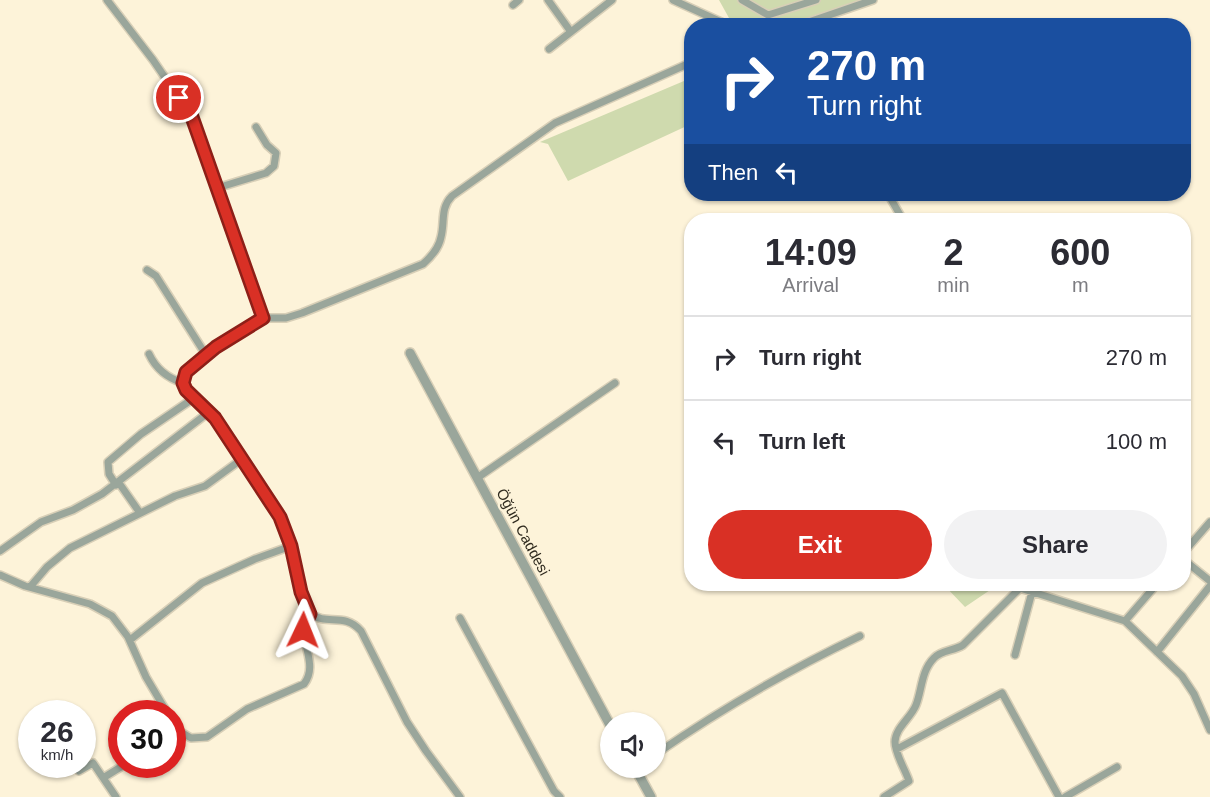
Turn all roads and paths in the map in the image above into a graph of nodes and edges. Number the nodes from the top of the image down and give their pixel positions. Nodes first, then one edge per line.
1 (107, 0) edge
2 (548, 0) edge
3 (612, 0) edge
4 (672, 0) edge
5 (742, 0) edge
6 (816, 0) edge
7 (873, 0) edge
8 (712, 18) edge
9 (824, 18) edge
10 (571, 32) junction
11 (549, 49) dead end
12 (684, 66) edge
13 (256, 127) dead end
14 (217, 188) junction
15 (147, 270) dead end
16 (263, 318) junction
17 (410, 353) dead end
18 (148, 354) dead end
19 (206, 355) junction
20 (183, 383) junction
21 (615, 383) dead end
22 (194, 398) junction
23 (209, 412) junction
24 (242, 459) junction
25 (477, 478) junction
26 (118, 484) junction
27 (140, 513) junction
28 (1210, 522) edge
29 (1191, 544) edge
30 (291, 546) junction
31 (0, 551) edge
32 (1191, 566) edge
33 (0, 574) edge
34 (1210, 581) edge
35 (1210, 586) edge
36 (30, 587) junction
37 (1017, 591) edge
38 (1029, 591) edge
39 (1151, 591) edge
40 (1032, 592) junction
41 (310, 614) junction
42 (460, 618) dead end
43 (1125, 621) junction
44 (860, 636) dead end
45 (130, 640) junction
46 (1157, 652) junction
47 (1015, 655) dead end
48 (160, 700) edge
49 (603, 712) edge
50 (1210, 730) edge
51 (186, 736) edge
52 (666, 747) edge
53 (897, 749) junction
54 (1117, 767) dead end
55 (96, 768) edge
56 (108, 775) edge
57 (103, 778) junction
58 (641, 778) edge
59 (116, 797) edge
60 (460, 797) edge
61 (560, 797) edge
62 (651, 797) edge
63 (884, 797) edge
64 (1059, 797) edge
65 (1065, 797) edge

1 - 14 street
2 - 10 street
3 - 10 street
4 - 8 street
5 - 6 street
7 - 9 street
10 - 11 street
12 - 16 street
13 - 14 street
14 - 16 street
15 - 19 street
16 - 19 street
17 - 25 street, Öğün Caddesi
18 - 20 street
19 - 20 street
20 - 22 street
21 - 25 street
22 - 23 street
22 - 26 street
23 - 24 street
23 - 26 street
24 - 27 street
24 - 30 street
25 - 49 street, Öğün Caddesi
26 - 27 street
26 - 31 street
27 - 36 street
28 - 29 street
30 - 41 street
30 - 45 street
32 - 34 street
33 - 36 street
35 - 46 street
36 - 45 street
37 - 53 street
38 - 40 street
39 - 43 street
40 - 43 street
40 - 47 street
41 - 51 street
41 - 60 street
42 - 61 street
43 - 46 street
44 - 52 street
45 - 48 street
46 - 50 street
53 - 63 street
53 - 64 street
54 - 65 street
55 - 57 street
56 - 57 street
57 - 59 street
58 - 62 street

